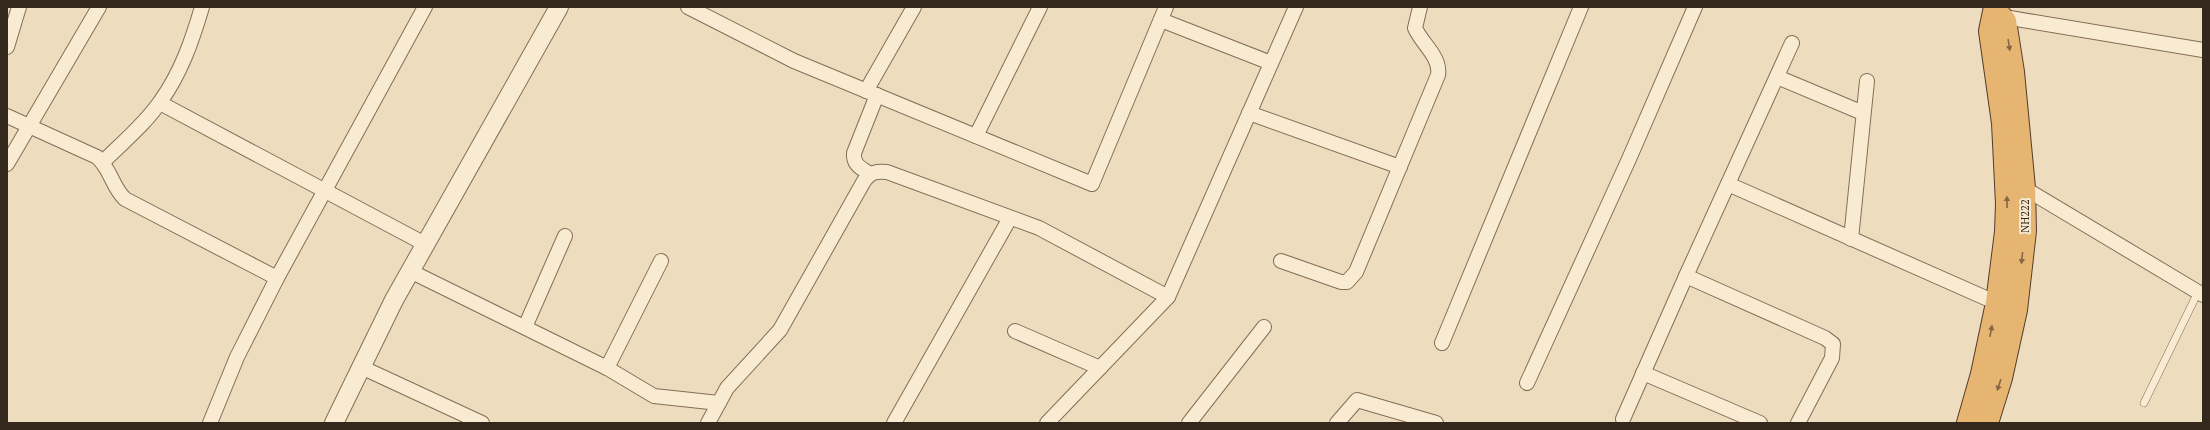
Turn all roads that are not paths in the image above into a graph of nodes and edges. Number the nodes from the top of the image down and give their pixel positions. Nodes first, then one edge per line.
1 (19, 7) edge
2 (99, 7) edge
3 (202, 7) edge
4 (425, 7) edge
5 (559, 7) edge
6 (688, 7) edge
7 (914, 7) edge
8 (1040, 7) edge
9 (1296, 7) edge
10 (1420, 7) edge
11 (1581, 7) edge
12 (1694, 7) edge
13 (1998, 12) edge
14 (1164, 13) edge
15 (1792, 43) dead end
16 (7, 46) edge
17 (2203, 50) edge
18 (1271, 63) junction
19 (1776, 77) junction
20 (1867, 81) dead end
21 (871, 93) junction
22 (160, 103) junction
23 (1249, 112) junction
24 (1863, 113) junction
25 (7, 116) edge
26 (31, 126) junction
27 (976, 136) junction
28 (103, 162) junction
29 (7, 164) edge
30 (1400, 167) junction
31 (870, 174) junction
32 (1728, 184) junction
33 (2024, 188) junction
34 (325, 190) junction
35 (1010, 218) junction
36 (565, 236) dead end
37 (1851, 239) junction
38 (425, 244) junction
39 (661, 261) dead end
40 (1281, 261) dead end
41 (410, 271) junction
42 (1686, 276) junction
43 (277, 278) junction
44 (2200, 294) edge
45 (1168, 298) junction
46 (1997, 303) junction
47 (1264, 327) dead end
48 (525, 328) junction
49 (1015, 331) dead end
50 (1442, 343) dead end
51 (361, 367) junction
52 (607, 368) junction
53 (1100, 368) junction
54 (1643, 373) junction
55 (1527, 382) dead end
56 (719, 403) junction
57 (2144, 403) dead end
58 (1623, 419) dead end
59 (210, 423) edge
60 (334, 423) edge
61 (482, 423) edge
62 (708, 423) edge
63 (894, 423) edge
64 (1046, 423) edge
65 (1189, 423) edge
66 (1337, 423) edge
67 (1436, 423) edge
68 (1760, 423) edge
69 (1798, 423) edge
70 (1968, 423) edge
71 (1987, 423) edge

1 - 16 street
2 - 26 street
3 - 22 street
4 - 34 street
5 - 38 street
6 - 21 street
7 - 21 street
8 - 27 street
9 - 18 street
10 - 30 street
11 - 50 street
12 - 55 street
13 - 17 street
13 -> 33 highway, NH222
46 -> 13 highway, NH222
14 - 18 street
14 - 27 street
15 - 19 street
18 - 23 street
19 - 24 street
19 - 32 street
20 - 24 street
21 - 27 street
21 - 31 street
22 - 28 street
22 - 34 street
23 - 30 street
23 - 45 street
24 - 37 street
25 - 26 street
26 - 28 street
26 - 29 street
28 - 43 street
30 - 40 street
31 - 35 street
31 - 56 street
32 - 37 street
32 - 42 street
33 - 44 street
33 -> 71 highway, NH222
34 - 38 street
34 - 43 street
35 - 45 street
35 - 63 street
36 - 48 street
37 - 46 street
38 - 41 street
39 - 52 street
41 - 48 street
41 - 51 street
42 - 54 street
42 - 69 street
43 - 59 street
44 - 57 lane
45 - 53 street
70 -> 46 highway, NH222
47 - 65 street
48 - 52 street
49 - 53 street
51 - 60 street
51 - 61 street
52 - 56 street
53 - 64 street
54 - 58 street
54 - 68 street
56 - 62 street
66 - 67 street

